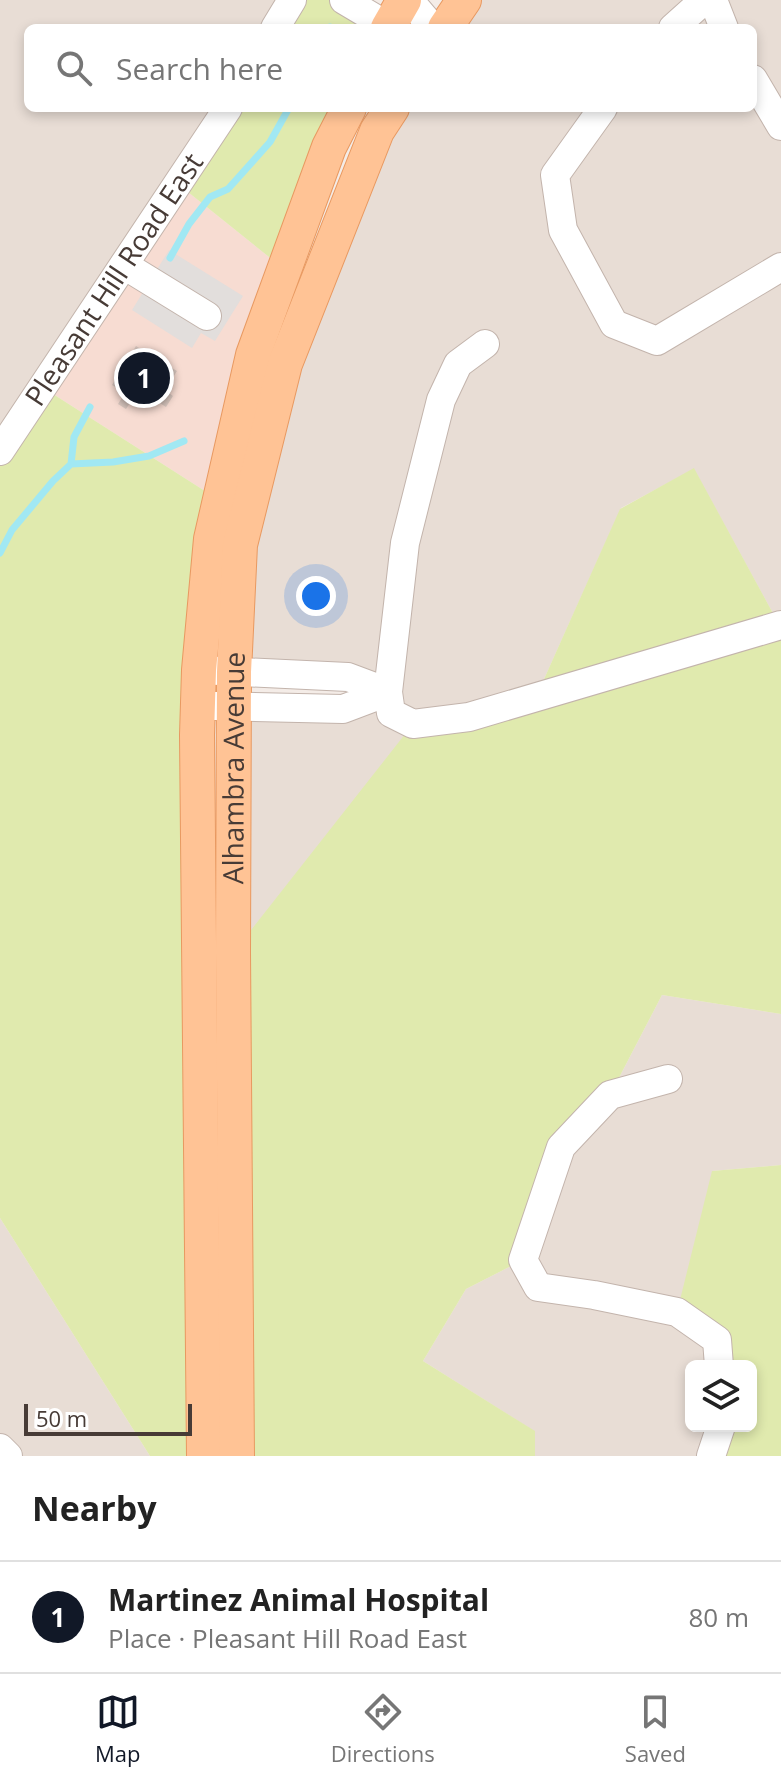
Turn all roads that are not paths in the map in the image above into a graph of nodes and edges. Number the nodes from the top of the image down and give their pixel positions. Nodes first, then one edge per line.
1 (292, 0) edge
2 (344, 0) edge
3 (407, 0) edge
4 (464, 0) edge
5 (704, 0) edge
6 (713, 0) edge
7 (277, 24) edge
8 (383, 24) edge
9 (392, 24) edge
10 (429, 24) edge
11 (448, 24) edge
12 (677, 24) edge
13 (722, 24) edge
14 (757, 86) edge
15 (225, 112) edge
16 (347, 112) edge
17 (389, 112) edge
18 (600, 112) edge
19 (781, 126) edge
20 (124, 265) junction
21 (781, 267) edge
22 (207, 316) dead end
23 (485, 344) dead end
24 (0, 451) edge
25 (781, 626) edge
26 (199, 670) junction
27 (234, 672) junction
28 (388, 692) junction
29 (198, 706) junction
30 (234, 707) junction
31 (668, 1079) dead end
32 (719, 1360) edge
33 (719, 1432) edge
34 (0, 1448) edge
35 (8, 1456) edge
36 (204, 1456) edge
37 (237, 1456) edge
38 (711, 1456) edge

1 - 7 street
2 - 8 street
3 - 9 main road
3 - 10 street
4 - 11 main road
5 - 12 street
6 - 13 street
14 - 19 street
15 - 20 street, Pleasant Hill Road East
16 - 26 main road, Alhambra Avenue
17 - 27 main road, Alhambra Avenue
18 - 21 street
20 - 22 street
20 - 24 street, Pleasant Hill Road East
23 - 28 street
25 - 28 street
26 - 27 street
26 - 29 main road, Alhambra Avenue
27 - 28 street
27 - 30 main road, Alhambra Avenue
28 - 30 street
29 - 30 street
29 - 36 main road, Alhambra Avenue
30 - 37 main road, Alhambra Avenue
31 - 32 street
33 - 38 street
34 - 35 street

